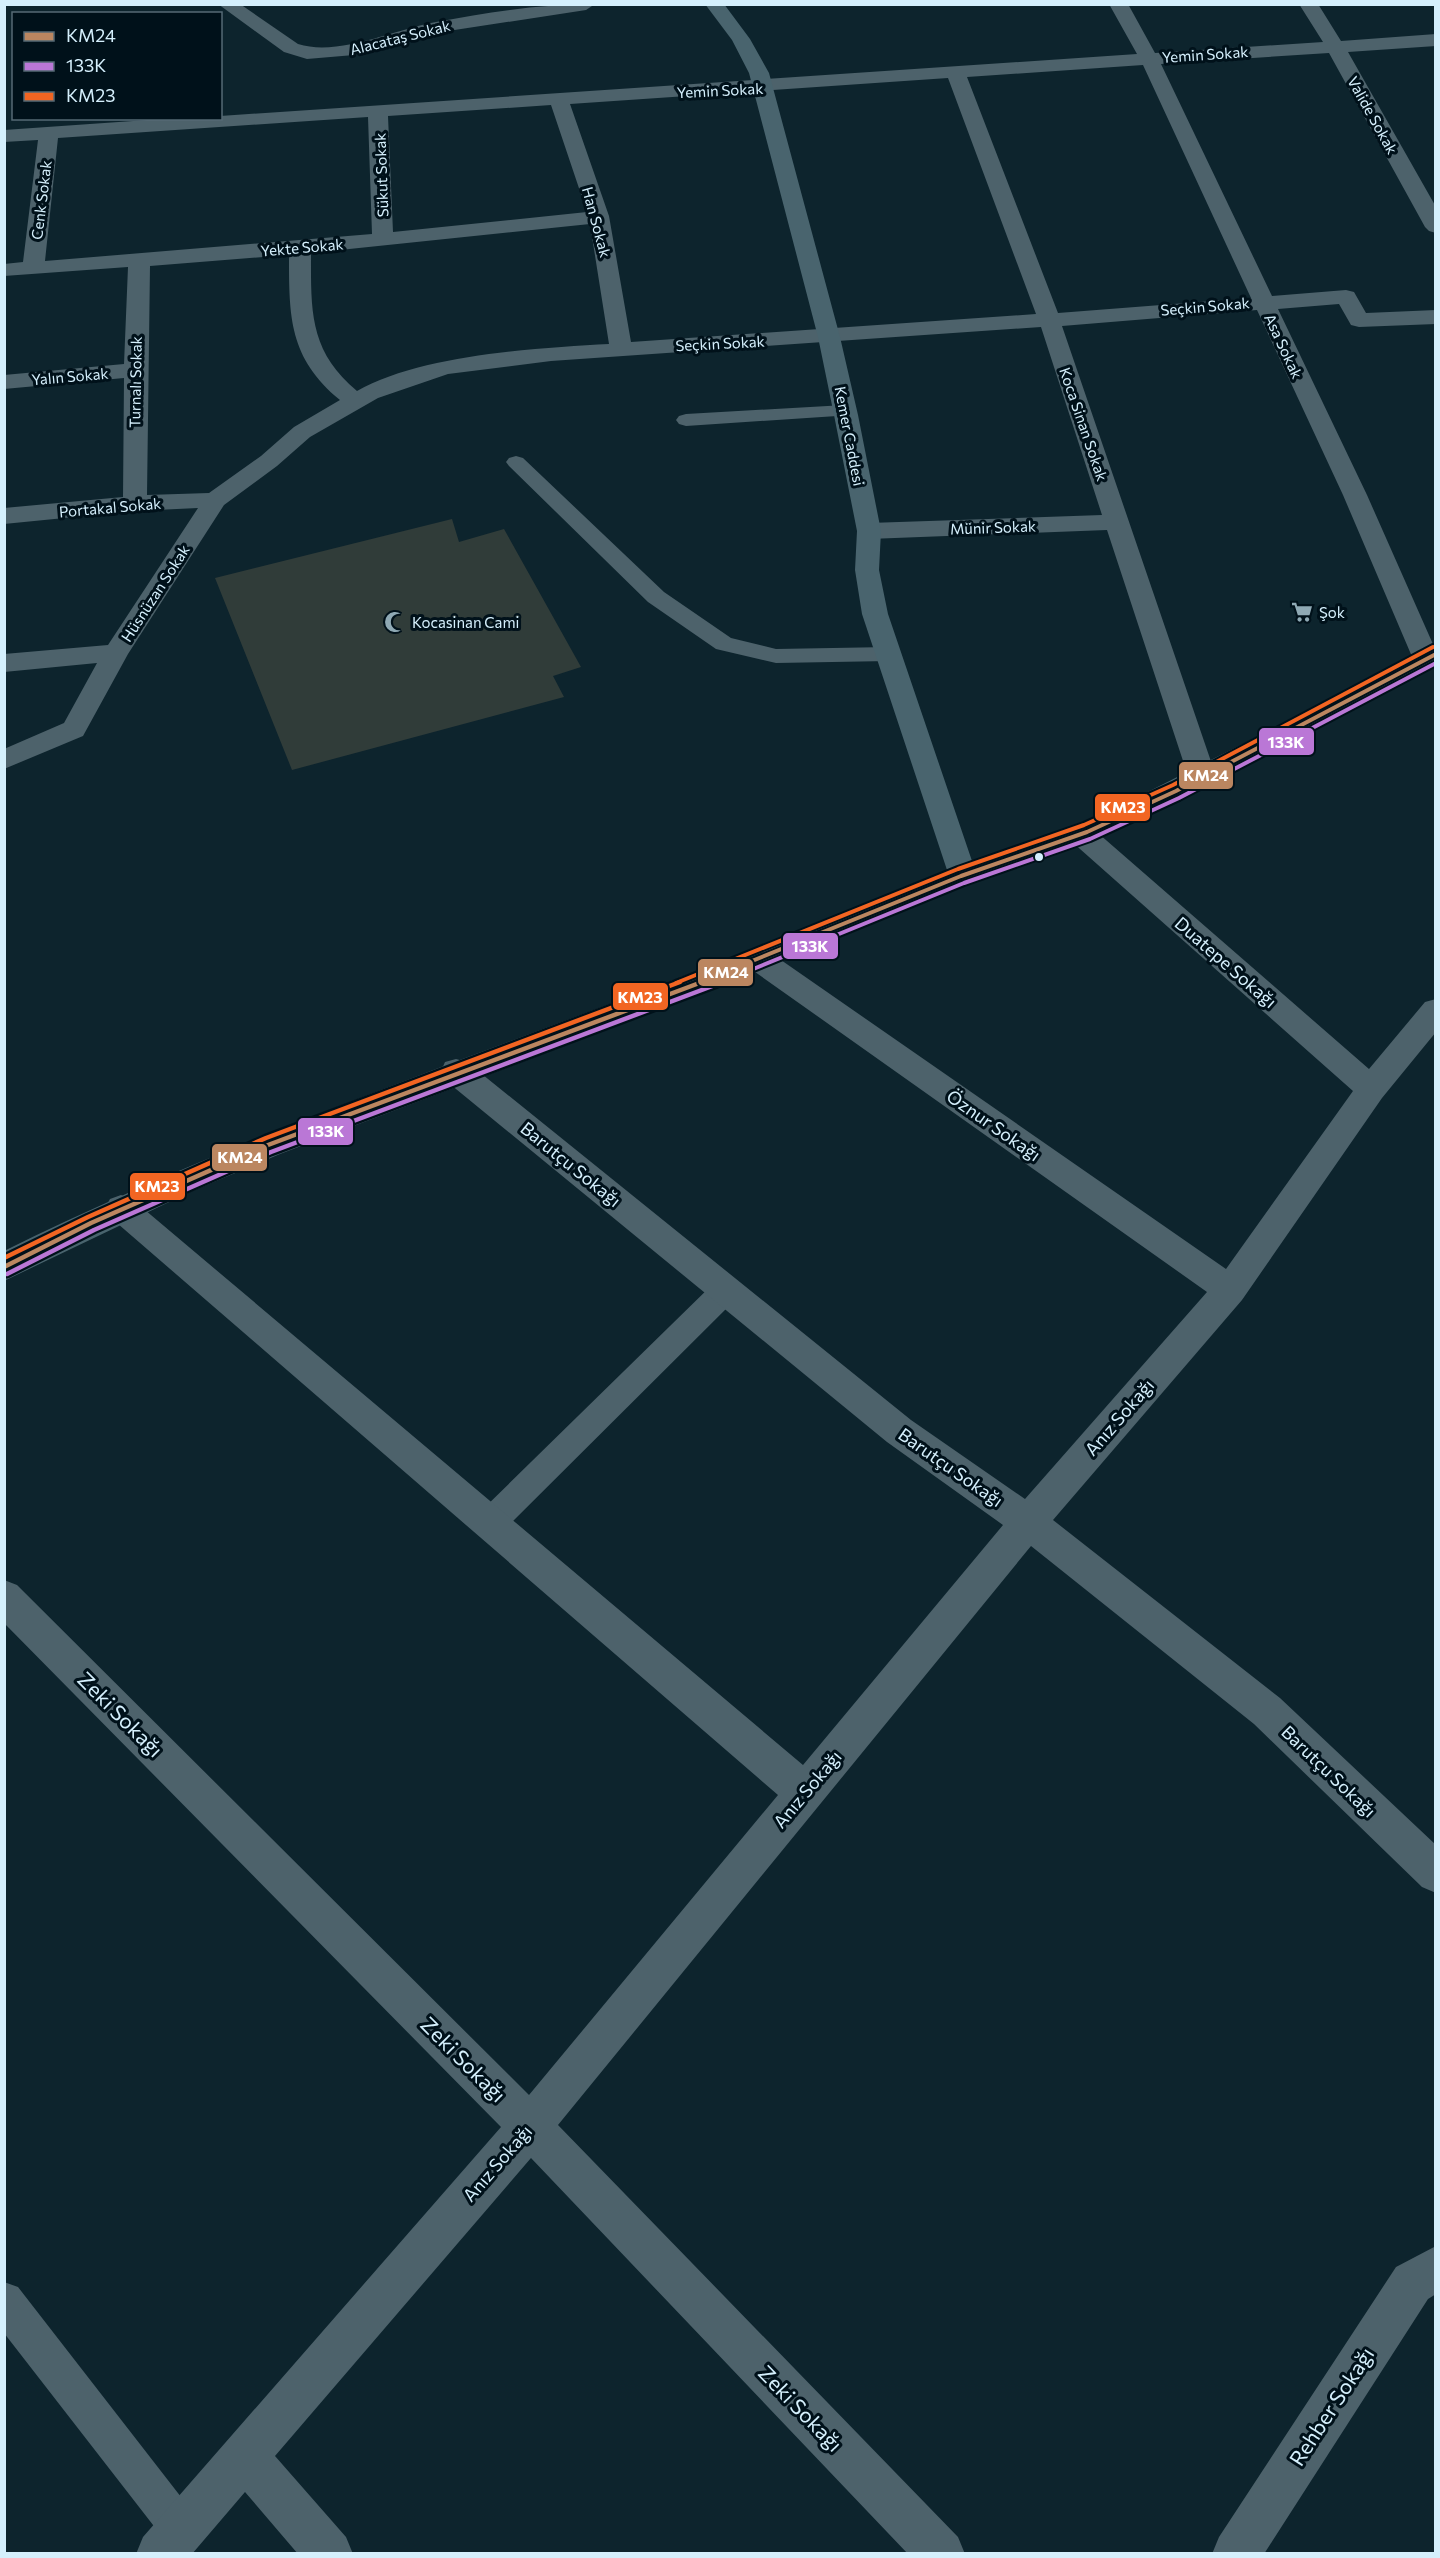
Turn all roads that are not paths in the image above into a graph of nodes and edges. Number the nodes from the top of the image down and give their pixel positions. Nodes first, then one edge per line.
1 (228, 4) edge
2 (586, 4) edge
3 (714, 4) edge
4 (1118, 4) edge
5 (1308, 4) edge
6 (1436, 40) edge
7 (1335, 46) junction
8 (1149, 58) junction
9 (956, 73) junction
10 (764, 87) junction
11 (558, 99) junction
12 (378, 111) junction
13 (49, 133) junction
14 (4, 136) edge
15 (599, 216) junction
16 (1436, 227) edge
17 (384, 239) junction
18 (300, 248) junction
19 (139, 260) junction
20 (33, 268) junction
21 (4, 270) edge
22 (1263, 302) junction
23 (1436, 317) edge
24 (1049, 319) junction
25 (829, 337) junction
26 (621, 349) junction
27 (135, 370) junction
28 (4, 382) edge
29 (355, 401) junction
30 (845, 411) junction
31 (686, 420) dead end
32 (516, 462) dead end
33 (215, 500) junction
34 (135, 503) junction
35 (4, 516) edge
36 (1116, 522) junction
37 (869, 531) junction
38 (116, 653) junction
39 (889, 654) junction
40 (1431, 657) edge
41 (4, 663) edge
42 (4, 760) edge
43 (1203, 779) junction
44 (1081, 834) junction
45 (963, 875) junction
46 (758, 959) junction
47 (1436, 1010) edge
48 (456, 1071) junction
49 (1371, 1089) junction
50 (121, 1208) junction
51 (4, 1267) edge
52 (726, 1290) junction
53 (1230, 1290) junction
54 (1028, 1522) junction
55 (490, 1523) junction
56 (4, 1596) edge
57 (805, 1792) junction
58 (1436, 1873) edge
59 (530, 2126) junction
60 (1436, 2268) edge
61 (4, 2301) edge
62 (244, 2456) junction
63 (171, 2541) edge
64 (328, 2553) edge
65 (940, 2553) edge
66 (1236, 2553) edge

1 - 2 street, Alacataş Sokak
3 - 10 street, Kemer Caddesi
4 - 8 street, Asa Sokak
5 - 7 street, Valide Sokak
6 - 7 street, Yemin Sokak
7 - 8 street, Yemin Sokak
7 - 16 street, Valide Sokak
8 - 9 street, Yemin Sokak
8 - 22 street, Asa Sokak
9 - 10 street, Yemin Sokak
9 - 24 street, Koca Sinan Sokak
10 - 11 street, Yemin Sokak
10 - 25 street, Kemer Caddesi
11 - 12 street, Yemin Sokak
11 - 15 street, Han Sokak
12 - 13 street, Yemin Sokak
12 - 17 street, Sükut Sokak
13 - 14 street, Yemin Sokak
13 - 20 street, Cenk Sokak
15 - 17 street, Yekte Sokak
15 - 26 street, Han Sokak
17 - 18 street, Yekte Sokak
18 - 19 street, Yekte Sokak
18 - 29 street
19 - 20 street, Yekte Sokak
19 - 27 street, Turnalı Sokak
20 - 21 street, Yekte Sokak
22 - 23 street, Seçkin Sokak
22 - 24 street, Seçkin Sokak
22 - 40 street, Asa Sokak
24 - 25 street, Seçkin Sokak
24 - 36 street, Koca Sinan Sokak
25 - 26 street, Seçkin Sokak
25 - 30 street, Kemer Caddesi
26 - 29 street, Seçkin Sokak
27 - 28 street, Yalın Sokak
27 - 34 street, Turnalı Sokak
29 - 33 street, Seçkin Sokak
30 - 31 lane
30 - 37 street, Kemer Caddesi
32 - 39 lane
33 - 34 street, Portakal Sokak
33 - 38 street, Hüsnüzan Sokak
34 - 35 street, Portakal Sokak
36 - 37 street, Münir Sokak
36 - 43 street, Koca Sinan Sokak
37 - 39 street, Kemer Caddesi
38 - 41 street, Hüsnüzan Sokak
38 - 42 street
39 - 45 street, Kemer Caddesi
40 - 43 street
43 - 44 street
44 - 45 street
44 - 49 street, Duatepe Sokağı
45 - 46 street
46 - 48 street
46 - 53 street, Öznur Sokağı
47 - 49 street, Anız Sokağı
48 - 50 street
48 - 52 street, Barutçu Sokağı
49 - 53 street, Anız Sokağı
50 - 51 street
50 - 55 street
52 - 54 street, Barutçu Sokağı
52 - 55 lane
53 - 54 street, Anız Sokağı
54 - 57 street, Anız Sokağı
54 - 58 street, Barutçu Sokağı
55 - 57 street
56 - 59 street, Zeki Sokağı
57 - 59 street, Anız Sokağı
59 - 62 street, Anız Sokağı
59 - 65 street, Zeki Sokağı
60 - 66 street, Rehber Sokağı
61 - 63 lane
62 - 63 street, Anız Sokağı
62 - 64 street

